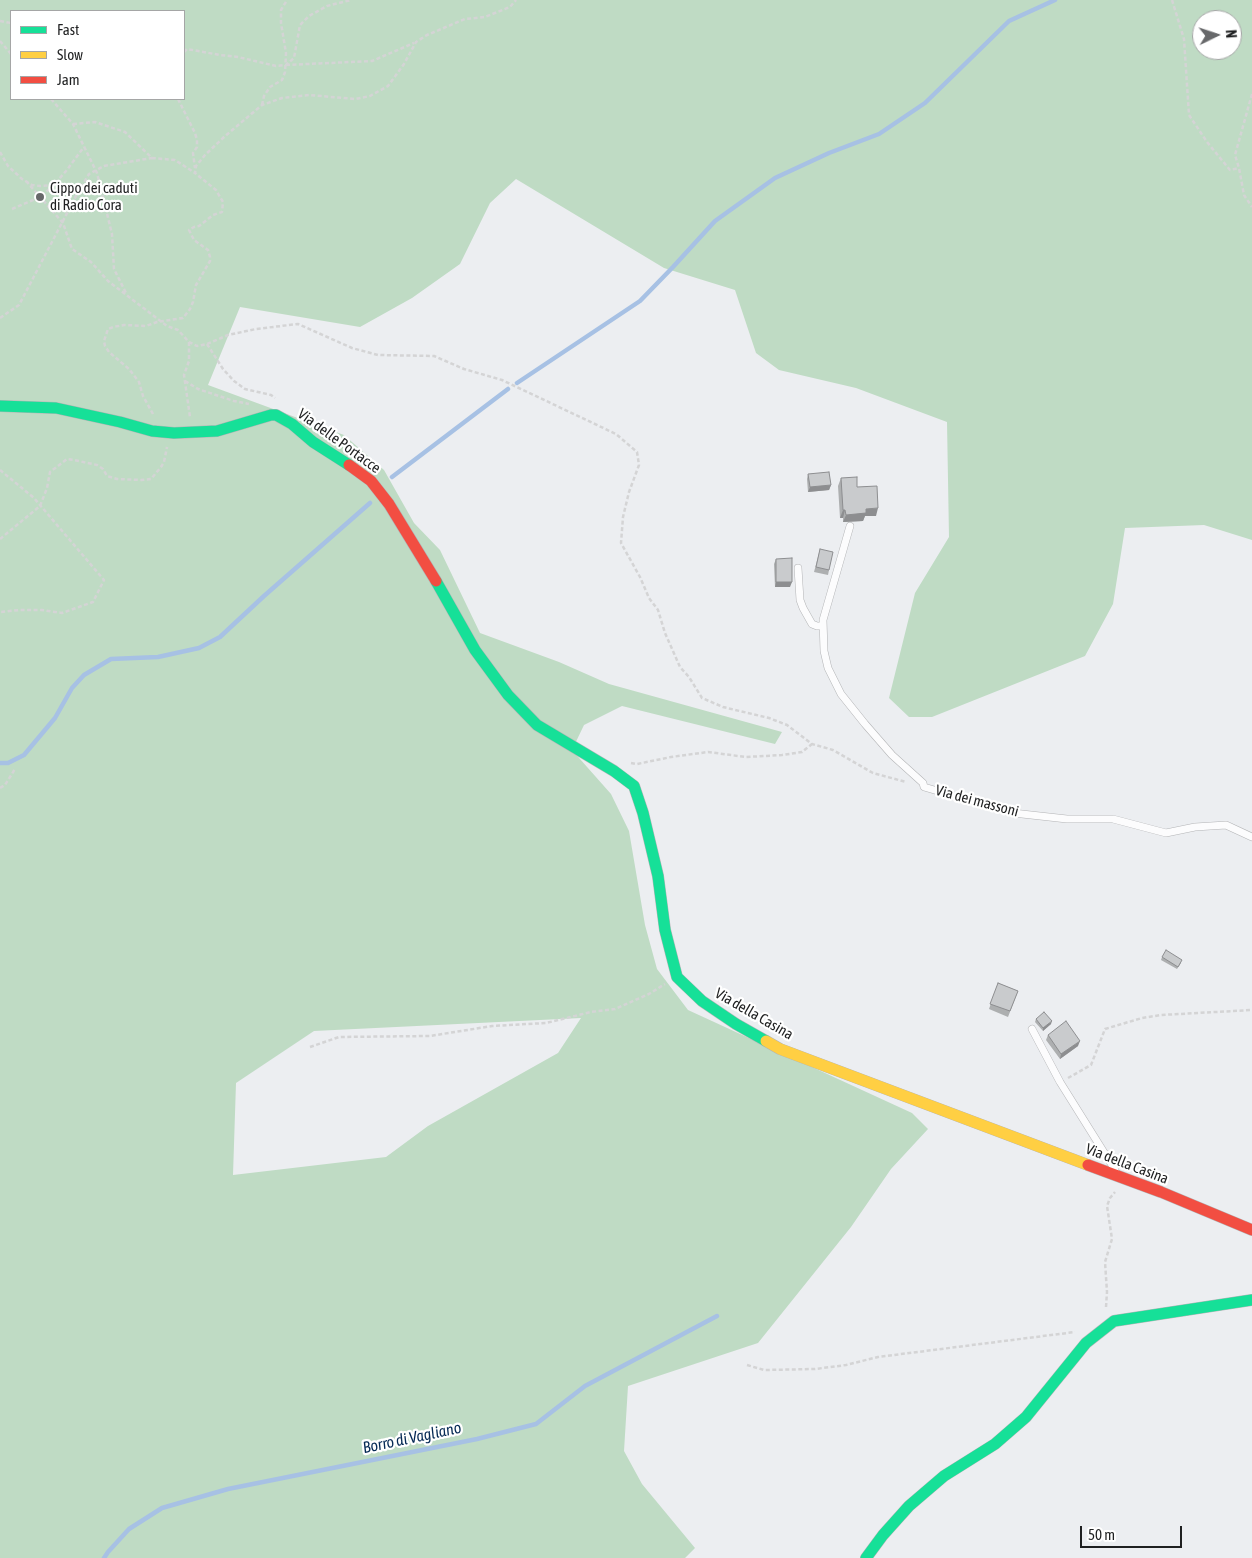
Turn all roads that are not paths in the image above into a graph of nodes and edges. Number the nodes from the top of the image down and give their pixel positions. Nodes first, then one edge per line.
1 (0, 406) edge
2 (850, 526) edge
3 (798, 568) dead end
4 (823, 626) junction
5 (466, 632) joint
6 (1252, 836) edge
7 (1032, 1029) dead end
8 (1119, 1176) junction
9 (1252, 1230) edge
10 (1252, 1300) edge
11 (866, 1558) edge

1 - 5 street, Via delle Portacce
2 - 4 lane, Via dei massoni
3 - 4 lane
4 - 6 lane, Via dei massoni
5 - 8 street, Via della Casina
7 - 8 lane
8 - 9 street, Via della Casina
10 - 11 street

